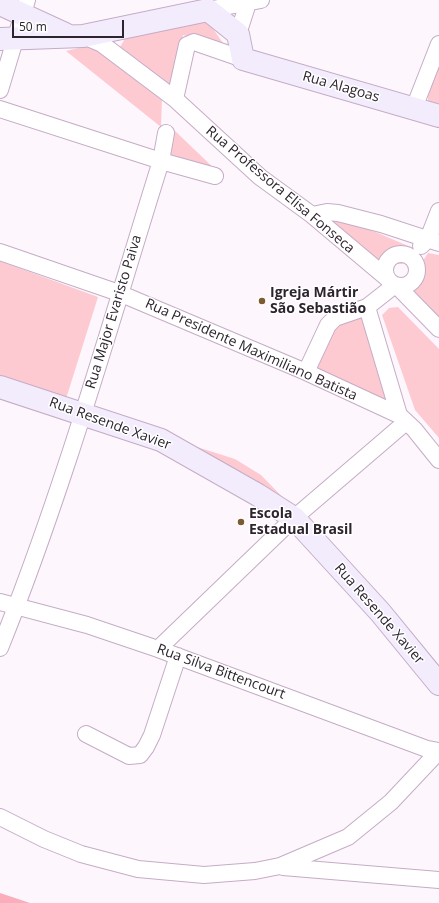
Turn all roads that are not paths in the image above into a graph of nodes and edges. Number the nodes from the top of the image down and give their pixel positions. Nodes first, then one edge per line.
1 (253, 0) edge
2 (0, 4) edge
3 (25, 7) edge
4 (208, 10) junction
5 (238, 34) junction
6 (76, 36) junction
7 (8, 38) edge
8 (439, 44) edge
9 (243, 59) junction
10 (0, 90) edge
11 (175, 99) junction
12 (414, 108) junction
13 (0, 109) edge
14 (439, 116) edge
15 (166, 133) dead end
16 (161, 161) junction
17 (215, 176) dead end
18 (439, 210) edge
19 (312, 215) junction
20 (434, 241) edge
21 (0, 252) edge
22 (410, 256) junction
23 (393, 283) junction
24 (119, 293) junction
25 (367, 308) junction
26 (439, 329) edge
27 (306, 372) junction
28 (0, 386) edge
29 (83, 413) junction
30 (403, 418) junction
31 (439, 460) edge
32 (294, 518) junction
33 (0, 602) edge
34 (17, 606) junction
35 (0, 648) edge
36 (158, 649) junction
37 (178, 656) junction
38 (439, 684) edge
39 (86, 734) dead end
40 (439, 751) edge
41 (0, 817) edge
42 (280, 866) junction
43 (439, 880) edge

1 - 4 street
1 - 5 street
2 - 3 main road
3 - 6 main road
3 - 7 street
4 - 5 main road
4 - 6 main road
5 - 9 main road
6 - 7 main road
6 - 11 street, Rua Professora Elisa Fonseca
7 - 10 street
8 - 12 street
9 - 11 street, Rua Alagoas
9 - 12 main road, Rua Alagoas
11 - 19 street, Rua Professora Elisa Fonseca
12 - 14 main road, Rua Alagoas
13 - 16 street
15 - 16 street, Rua Major Evaristo Paiva
16 - 17 street
16 - 24 street, Rua Major Evaristo Paiva
18 - 20 street
19 - 20 street
19 - 23 street, Rua Professora Elisa Fonseca
20 - 22 street
21 - 24 street, Rua Presidente Maximiliano Batista
22 - 23 street
22 - 23 street
23 - 25 street
23 - 26 street, Rua Professora Elisa Fonseca
24 - 27 street, Rua Presidente Maximiliano Batista
24 - 29 street, Rua Major Evaristo Paiva
25 - 27 street
25 - 30 street
27 - 30 street, Rua Presidente Maximiliano Batista
28 - 29 main road, Rua Resende Xavier
29 - 32 main road, Rua Resende Xavier
29 - 34 street, Rua Major Evaristo Paiva
30 - 31 street, Rua Presidente Maximiliano Batista
30 - 32 street
32 - 36 street
32 - 38 main road, Rua Resende Xavier
33 - 34 street, Rua Silva Bittencourt
34 - 35 street, Rua Major Evaristo Paiva
34 - 36 street, Rua Silva Bittencourt
36 - 37 street, Rua Silva Bittencourt
37 - 39 street
37 - 40 street, Rua Silva Bittencourt
40 - 42 street
41 - 42 street
42 - 43 street

